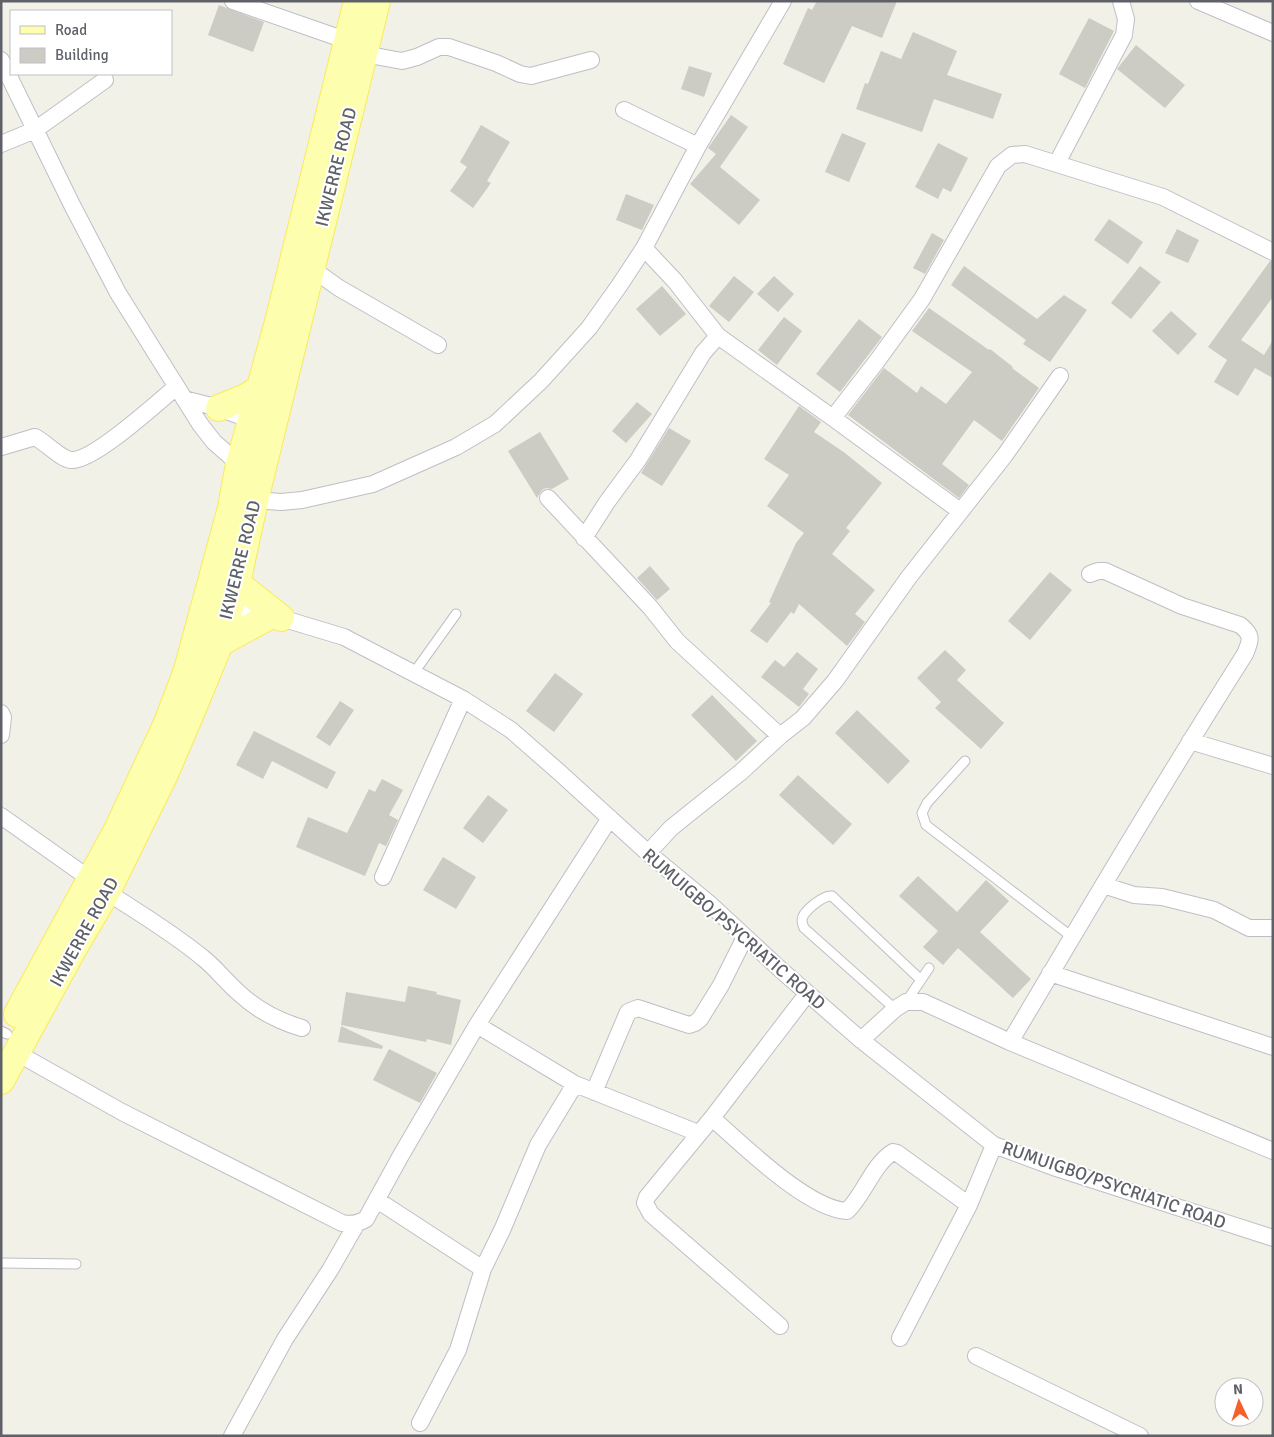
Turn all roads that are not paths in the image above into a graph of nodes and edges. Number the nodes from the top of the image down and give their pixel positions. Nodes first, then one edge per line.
1 (233, 1) edge
2 (356, 1) edge
3 (377, 1) edge
4 (783, 1) edge
5 (1121, 1) edge
6 (1198, 1) edge
7 (1273, 33) edge
8 (356, 47) junction
9 (1, 60) edge
10 (591, 60) dead end
11 (106, 80) dead end
12 (624, 110) dead end
13 (35, 130) junction
14 (1, 144) edge
15 (698, 146) junction
16 (1057, 163) junction
17 (644, 248) junction
18 (1273, 252) edge
19 (311, 268) junction
20 (718, 336) junction
21 (438, 345) dead end
22 (1060, 376) dead end
23 (259, 389) junction
24 (180, 393) junction
25 (219, 408) junction
26 (834, 418) junction
27 (251, 420) junction
28 (1, 447) edge
29 (239, 464) junction
30 (548, 498) dead end
31 (255, 500) junction
32 (960, 512) junction
33 (584, 538) junction
34 (1090, 574) dead end
35 (237, 583) junction
36 (218, 606) junction
37 (456, 614) dead end
38 (274, 618) junction
39 (220, 643) junction
40 (413, 674) junction
41 (464, 699) junction
42 (1, 713) edge
43 (1, 735) edge
44 (780, 736) junction
45 (1190, 741) junction
46 (965, 761) dead end
47 (1273, 766) edge
48 (1, 816) edge
49 (610, 818) junction
50 (648, 853) junction
51 (383, 877) dead end
52 (1102, 885) junction
53 (99, 886) junction
54 (1270, 928) dead end
55 (745, 937) junction
56 (1072, 937) junction
57 (929, 968) dead end
58 (1050, 973) junction
59 (921, 980) junction
60 (807, 994) junction
61 (901, 1005) junction
62 (477, 1025) junction
63 (302, 1028) dead end
64 (861, 1040) junction
65 (6, 1041) edge
66 (1010, 1042) junction
67 (1273, 1047) edge
68 (1, 1081) edge
69 (575, 1084) junction
70 (594, 1092) junction
71 (712, 1118) junction
72 (698, 1133) junction
73 (994, 1145) junction
74 (1273, 1151) edge
75 (377, 1200) junction
76 (969, 1205) junction
77 (357, 1224) junction
78 (1273, 1238) edge
79 (1, 1263) edge
80 (76, 1264) dead end
81 (483, 1269) junction
82 (780, 1326) dead end
83 (900, 1338) dead end
84 (976, 1356) dead end
85 (420, 1423) dead end
86 (232, 1436) edge
87 (1140, 1436) edge

1 - 8 street
2 - 8 main road, IKWERRE ROAD
3 - 8 main road, IKWERRE ROAD
4 - 15 street
5 - 16 street
6 - 7 street
8 - 10 street
8 - 19 main road, IKWERRE ROAD
8 - 23 main road, IKWERRE ROAD
9 - 13 street
11 - 13 street
12 - 15 street
13 - 14 street
13 - 24 street
15 - 17 street
16 - 18 street
16 - 26 street
17 - 20 street
17 - 31 street
19 - 21 street
19 - 31 main road, IKWERRE ROAD
20 - 26 street
20 - 33 street
22 - 32 street
23 - 25 main road
23 - 27 main road, IKWERRE ROAD
24 - 25 street
24 - 28 street
24 - 29 street
25 - 27 street
26 - 32 street
27 - 29 main road, IKWERRE ROAD
29 - 36 main road, IKWERRE ROAD
30 - 33 street
31 - 35 main road, IKWERRE ROAD
32 - 44 street
33 - 44 street
34 - 45 street
35 - 36 main road, IKWERRE ROAD
35 - 38 main road
36 - 38 street, RUMUIGBO/PSYCRIATIC ROAD
36 - 39 main road, IKWERRE ROAD
36 - 53 main road, IKWERRE ROAD
37 - 40 lane
38 - 39 main road
38 - 40 street, RUMUIGBO/PSYCRIATIC ROAD
39 - 53 main road, IKWERRE ROAD
40 - 41 street, RUMUIGBO/PSYCRIATIC ROAD
41 - 49 street, RUMUIGBO/PSYCRIATIC ROAD
41 - 51 street
42 - 43 street
44 - 50 street
45 - 47 street
45 - 52 street
46 - 56 lane
48 - 53 street
49 - 50 street, RUMUIGBO/PSYCRIATIC ROAD
49 - 62 street
50 - 55 street, RUMUIGBO/PSYCRIATIC ROAD
52 - 54 street
52 - 56 street
53 - 63 street
53 - 65 main road, IKWERRE ROAD
55 - 60 street, RUMUIGBO/PSYCRIATIC ROAD
55 - 70 street
56 - 58 street
57 - 59 lane
58 - 66 street
58 - 67 street
59 - 61 lane
59 - 61 lane
60 - 64 street, RUMUIGBO/PSYCRIATIC ROAD
60 - 71 street
61 - 64 street
61 - 66 street
62 - 69 street
62 - 75 street
64 - 73 street, RUMUIGBO/PSYCRIATIC ROAD
65 - 68 main road, IKWERRE ROAD
65 - 77 street
66 - 74 street
69 - 70 street
69 - 81 street
70 - 72 street
71 - 72 street
71 - 76 street
72 - 82 street
73 - 76 street
73 - 78 street, RUMUIGBO/PSYCRIATIC ROAD
75 - 77 street
75 - 81 street
76 - 83 street
77 - 86 street
79 - 80 lane
81 - 85 street
84 - 87 street

